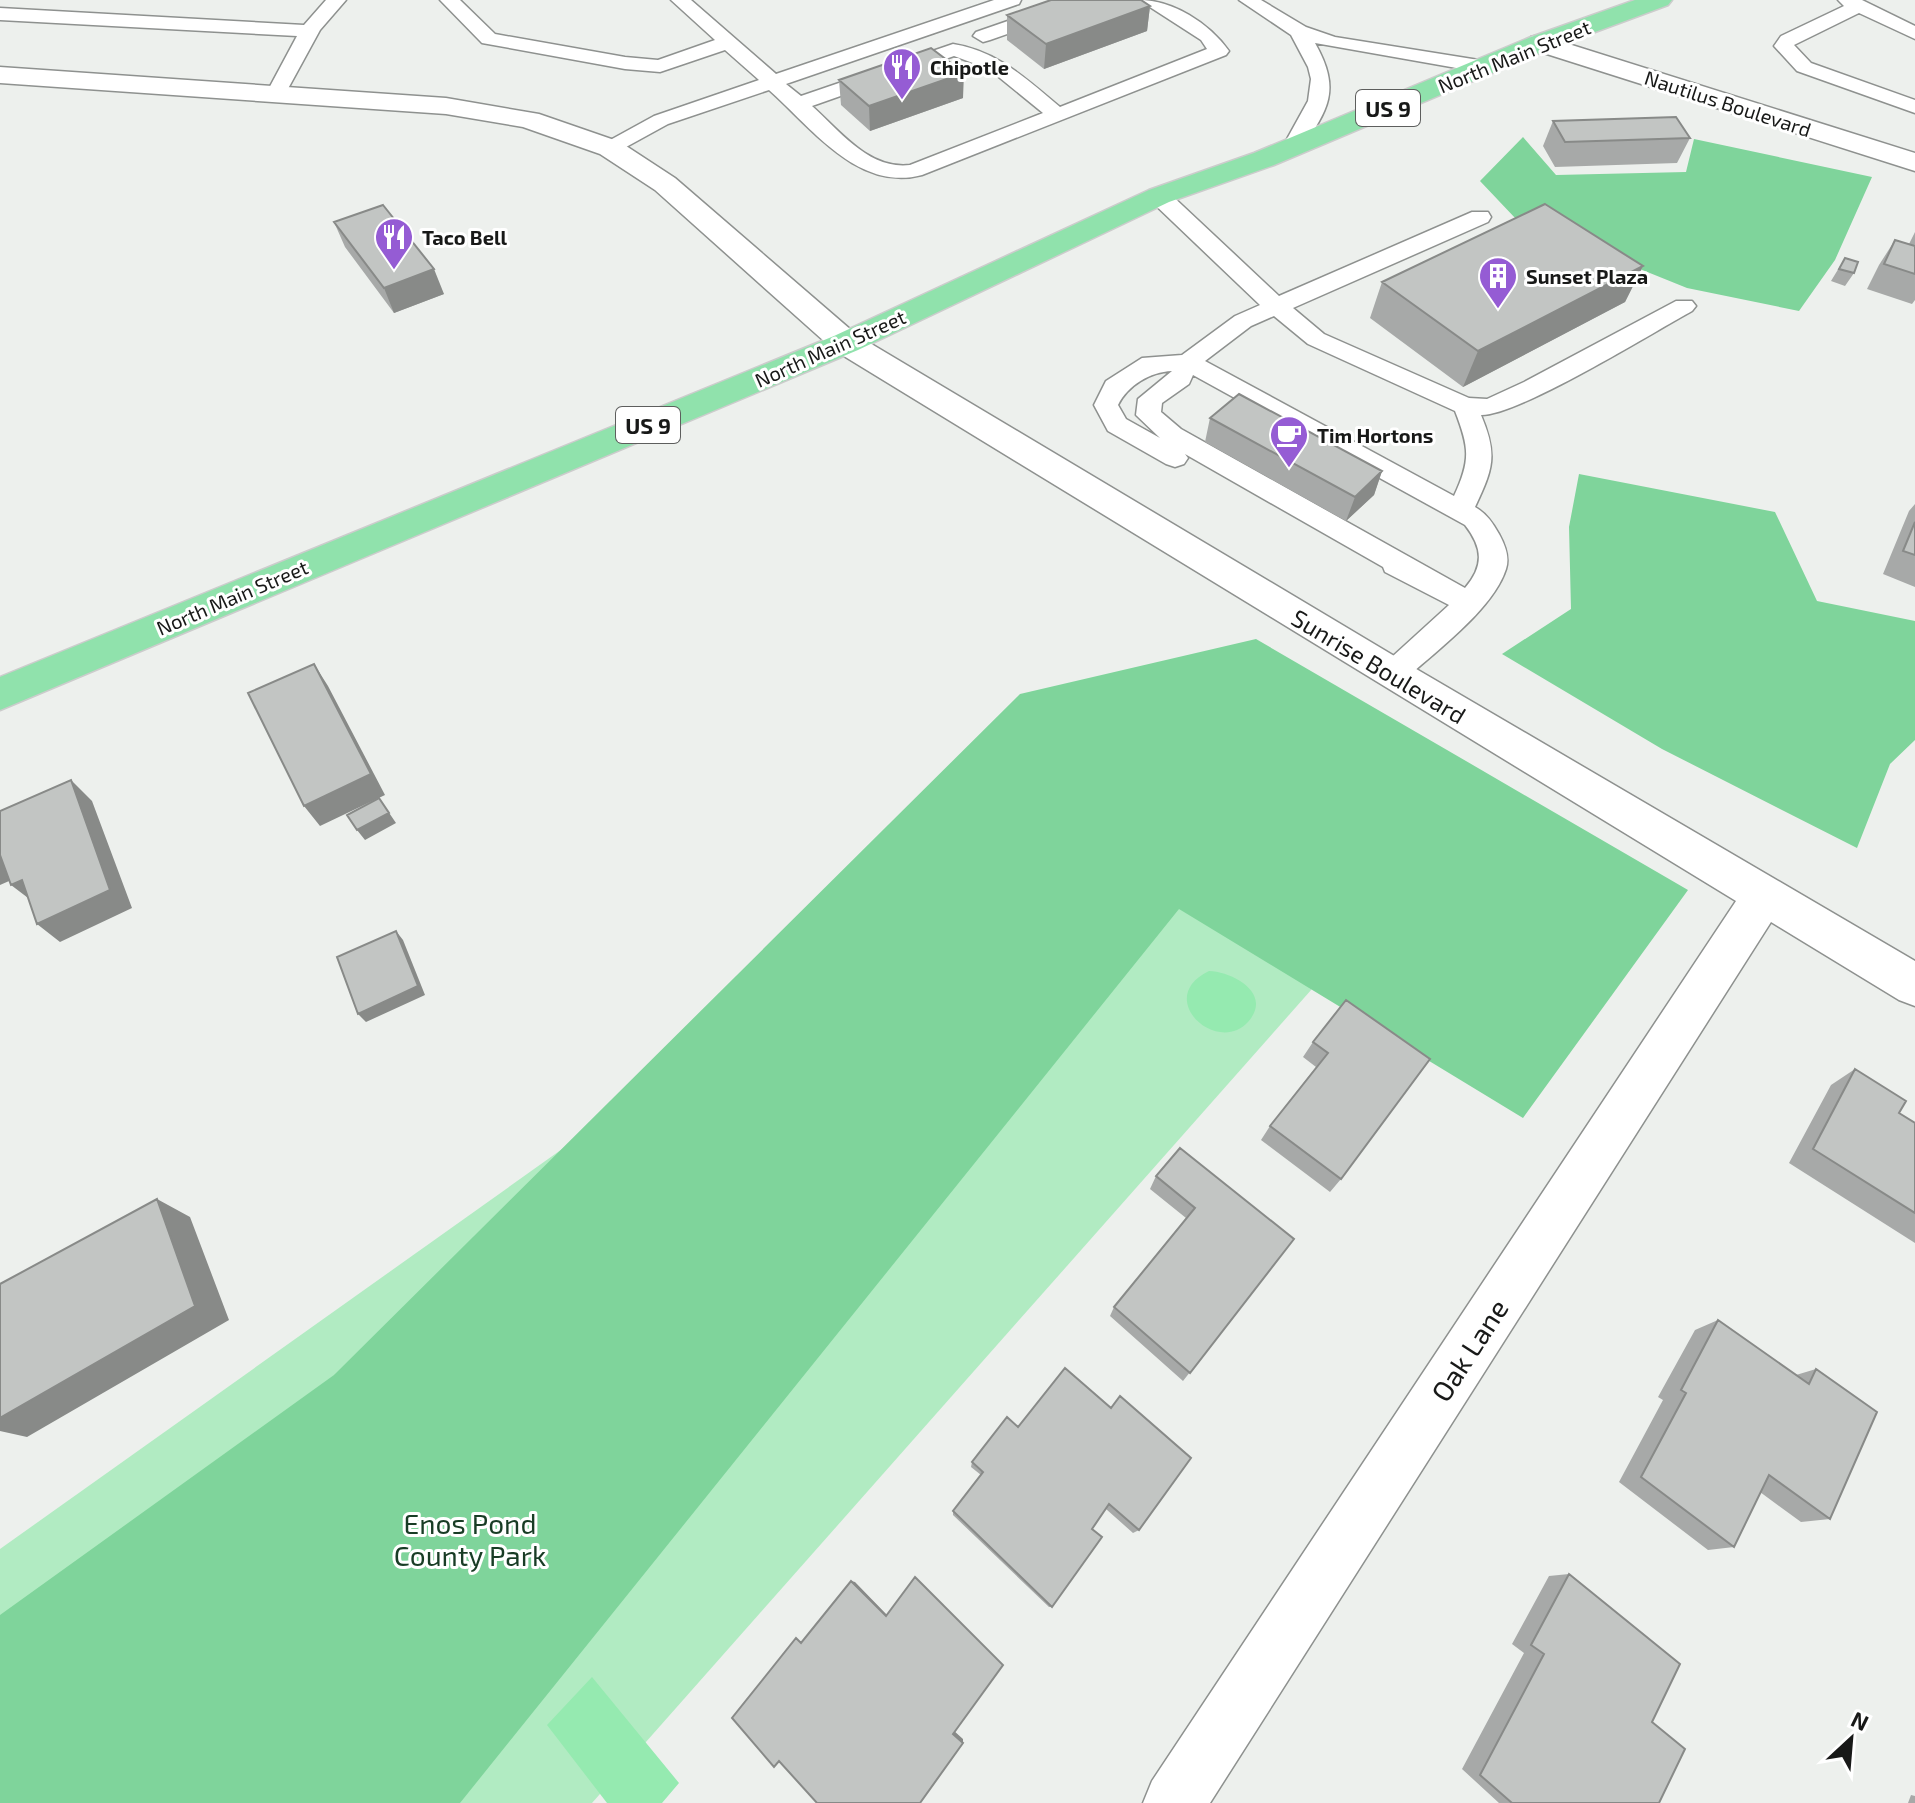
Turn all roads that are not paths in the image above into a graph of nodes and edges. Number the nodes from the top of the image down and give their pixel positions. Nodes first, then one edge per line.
1 (337, 0) edge
2 (449, 0) edge
3 (680, 0) edge
4 (1012, 0) edge
5 (1086, 0) edge
6 (1148, 0) edge
7 (1248, 0) edge
8 (1659, 0) edge
9 (1853, 3) edge
10 (47, 8) edge
11 (0, 14) edge
12 (959, 18) junction
13 (311, 31) junction
14 (1299, 31) junction
15 (1915, 33) edge
16 (983, 36) junction
17 (728, 42) junction
18 (1540, 43) junction
19 (1485, 67) junction
20 (0, 75) edge
21 (1837, 78) junction
22 (773, 82) junction
23 (277, 92) junction
24 (1915, 95) edge
25 (798, 104) junction
26 (1082, 106) junction
27 (1915, 107) edge
28 (1058, 115) junction
29 (610, 148) junction
30 (1292, 148) junction
31 (1915, 162) edge
32 (1159, 196) junction
33 (1480, 217) dead end
34 (1276, 306) junction
35 (1684, 306) dead end
36 (846, 343) junction
37 (1188, 362) junction
38 (1465, 406) junction
39 (1461, 509) junction
40 (1413, 572) junction
41 (1468, 602) junction
42 (1392, 674) junction
43 (0, 694) edge
44 (1764, 896) junction
45 (1915, 985) edge
46 (1174, 1803) edge

1 - 13 lane
2 - 17 lane
3 - 17 lane
4 - 12 lane
5 - 16 lane
6 - 26 lane
7 - 14 lane
8 - 18 highway, North Main Street / US 9
9 - 15 lane
9 - 21 lane
10 - 11 lane
10 - 13 lane
12 - 16 lane
12 - 22 lane
13 - 23 lane
14 - 19 lane
14 - 30 lane
16 - 26 lane
17 - 22 lane
18 - 19 highway, North Main Street / US 9
18 - 31 street, Nautilus Boulevard
19 - 30 highway, North Main Street / US 9
20 - 23 street, Sunrise Boulevard
21 - 24 lane
21 - 27 lane
22 - 25 lane
22 - 29 lane
23 - 29 street, Sunrise Boulevard
25 - 28 lane
25 - 28 lane
26 - 28 lane
29 - 36 street, Sunrise Boulevard
30 - 32 highway, North Main Street / US 9
32 - 34 lane
32 - 36 highway, North Main Street / US 9
33 - 34 lane
34 - 37 lane
34 - 38 lane
35 - 38 lane
36 - 42 street, Sunrise Boulevard
36 - 43 highway, North Main Street / US 9
37 - 39 lane
37 - 40 lane
37 - 40 lane
38 - 39 lane
39 - 41 lane
40 - 41 lane
41 - 42 lane
42 - 44 street, Sunrise Boulevard
44 - 45 street, Sunrise Boulevard
44 - 46 street, Oak Lane

